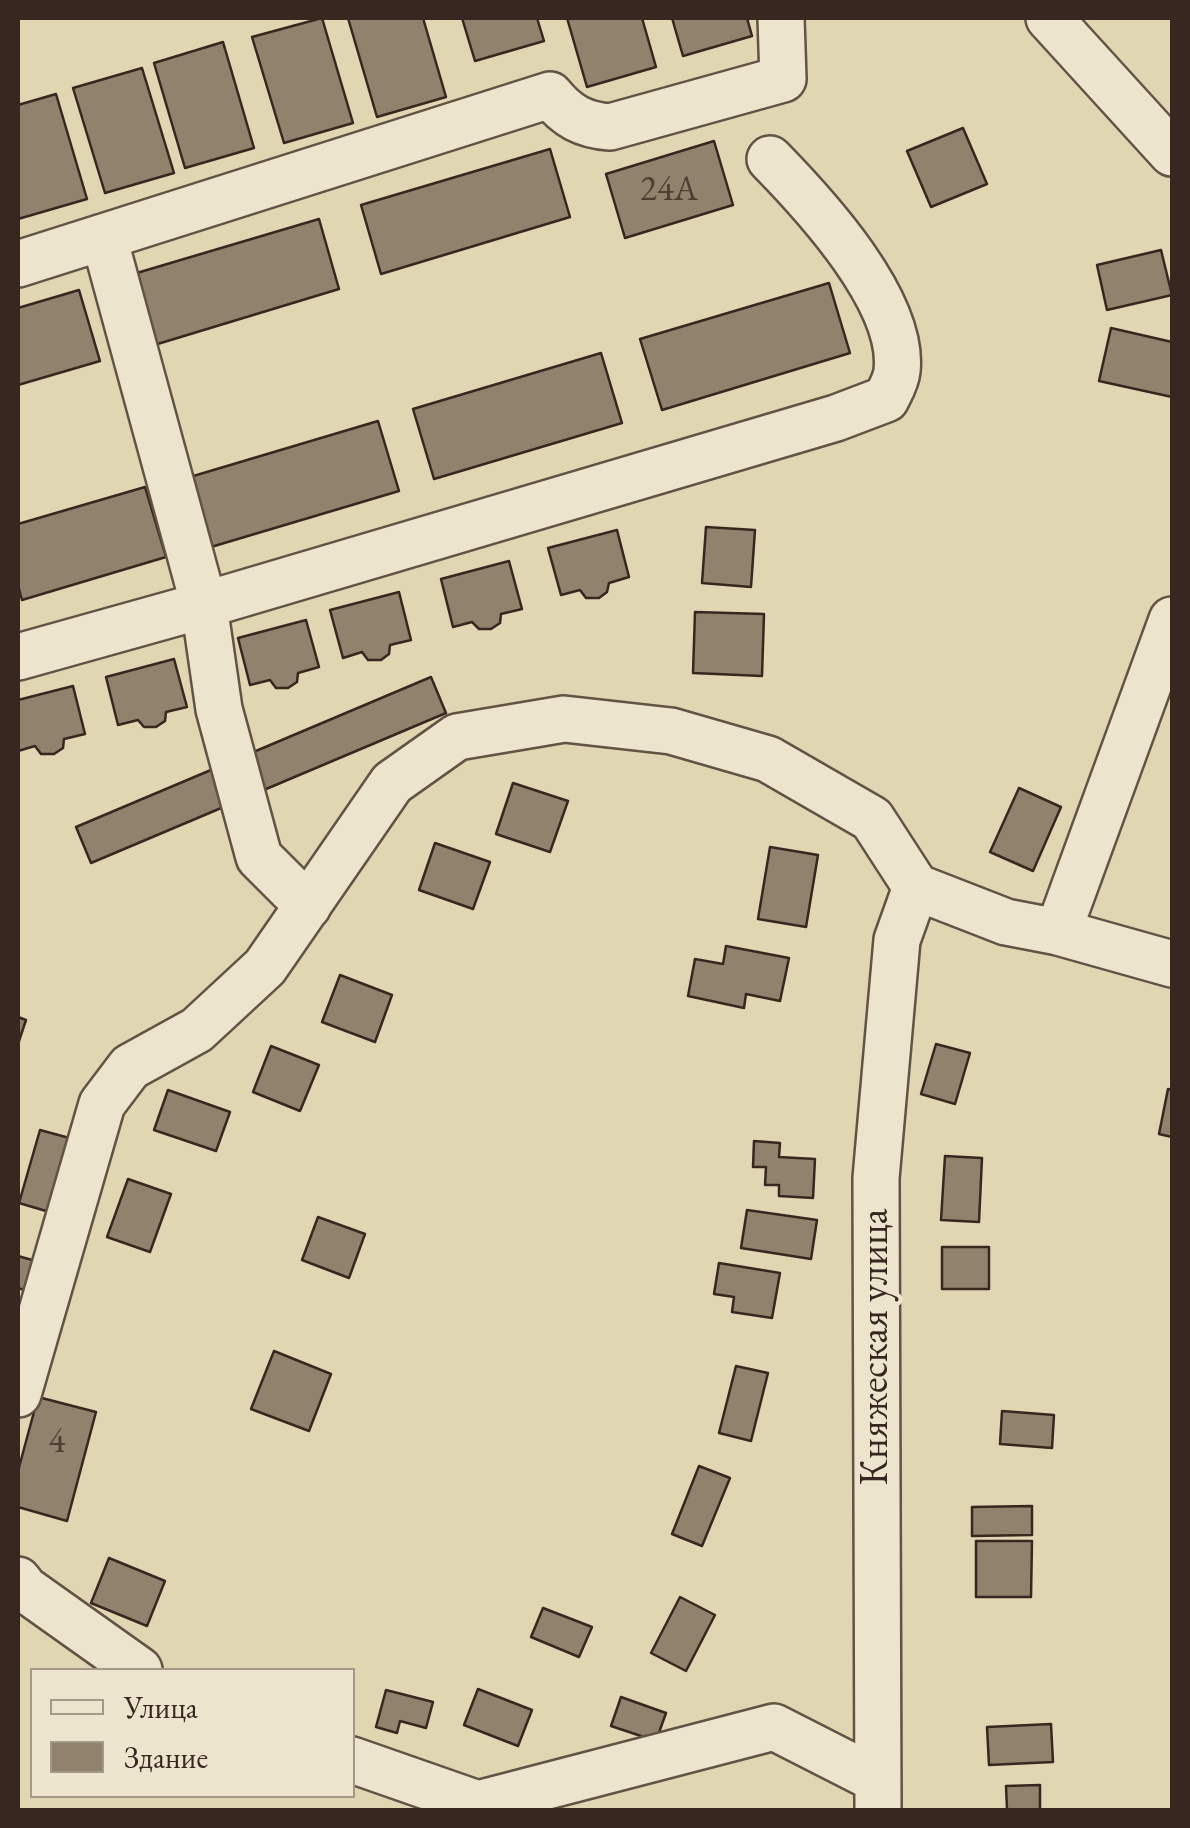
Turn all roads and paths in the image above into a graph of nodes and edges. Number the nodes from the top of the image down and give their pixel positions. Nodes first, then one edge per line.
1 (781, 18) edge
2 (1049, 18) edge
3 (1172, 153) edge
4 (770, 158) dead end
5 (104, 238) junction
6 (18, 264) edge
7 (204, 606) junction
8 (1172, 620) edge
9 (18, 657) edge
10 (916, 887) junction
11 (308, 906) junction
12 (1058, 932) junction
13 (1172, 964) edge
14 (18, 1394) edge
15 (18, 1580) edge
16 (136, 1668) edge
17 (355, 1761) edge
18 (878, 1795) edge

1 - 5 street
2 - 3 street
4 - 7 street
5 - 6 street
5 - 7 street
7 - 9 street
7 - 11 street
8 - 12 street
10 - 11 street
10 - 12 street
10 - 18 street, Княжеская улица
11 - 14 street
12 - 13 street
15 - 16 street
17 - 18 street

